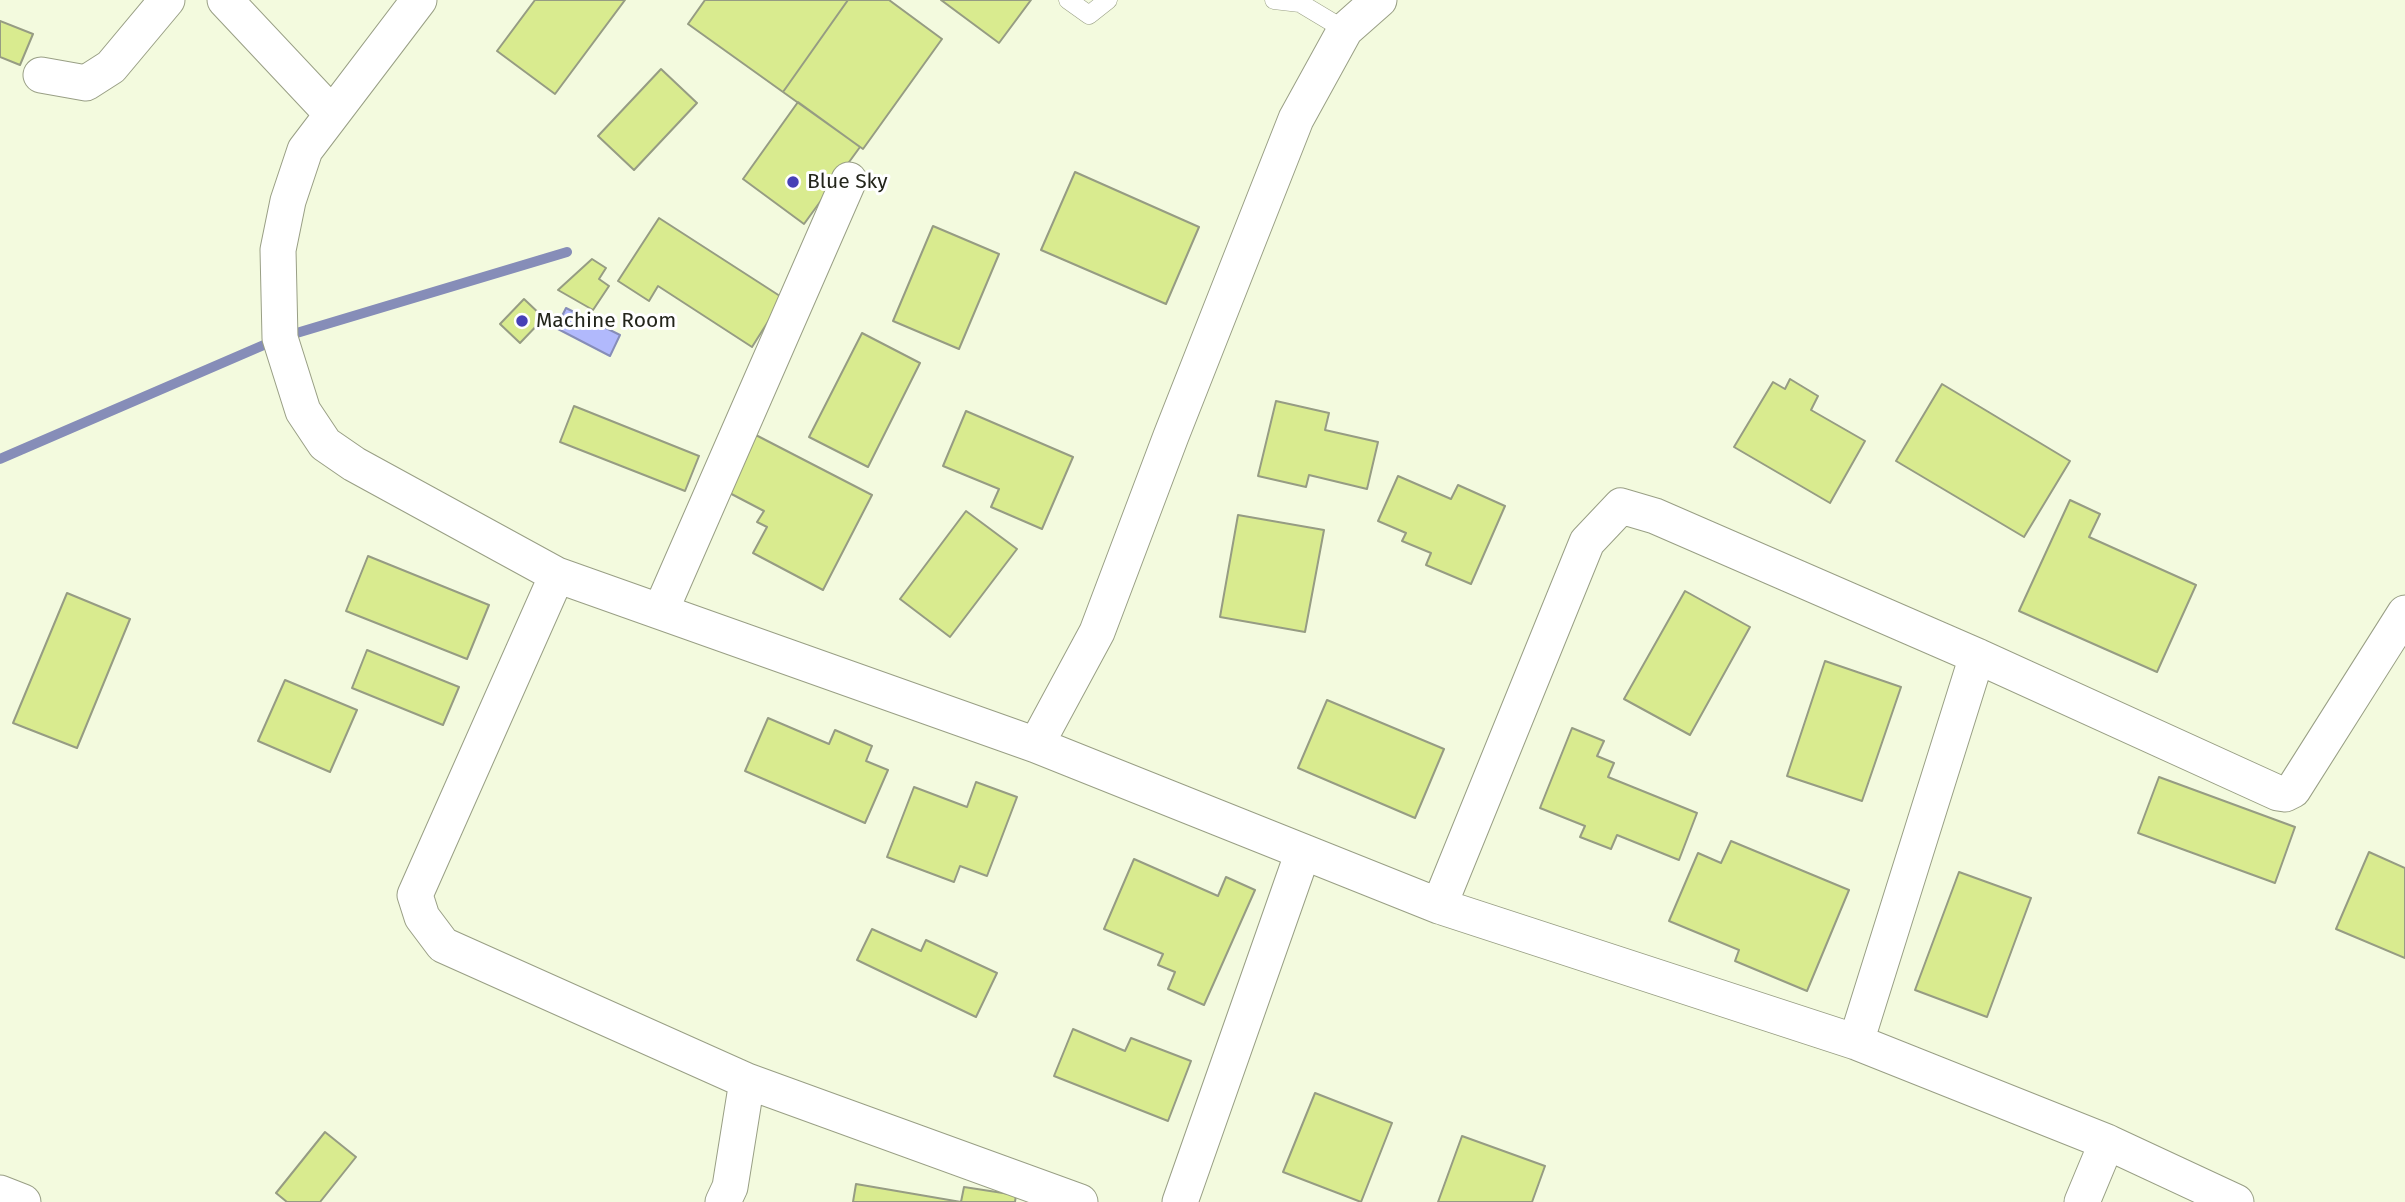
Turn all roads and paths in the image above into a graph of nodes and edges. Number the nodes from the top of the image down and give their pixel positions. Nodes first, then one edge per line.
1 (167, 0) edge
2 (225, 0) edge
3 (419, 0) edge
4 (1068, 0) edge
5 (1108, 0) edge
6 (1274, 0) edge
7 (1379, 0) edge
8 (1345, 30) junction
9 (41, 75) dead end
10 (332, 114) junction
11 (849, 180) dead end
12 (557, 575) junction
13 (661, 610) junction
14 (2405, 613) edge
15 (1977, 656) junction
16 (1036, 745) junction
17 (1303, 852) junction
18 (1439, 906) junction
19 (1856, 1042) junction
20 (747, 1081) junction
21 (2107, 1142) junction
22 (0, 1193) edge
23 (23, 1202) edge
24 (723, 1202) edge
25 (1080, 1202) edge
26 (1180, 1202) edge
27 (2082, 1202) edge
28 (2236, 1202) edge

1 - 9 street
2 - 10 street
3 - 10 street
4 - 5 lane
6 - 8 lane
7 - 8 street
8 - 16 street
10 - 12 street
11 - 13 street
12 - 13 street
12 - 20 street
13 - 16 street
14 - 15 street
15 - 18 street
15 - 19 street
16 - 17 street
17 - 18 street
17 - 26 street
18 - 19 street
19 - 21 street
20 - 24 street
20 - 25 street
21 - 27 street
21 - 28 street
22 - 23 street

